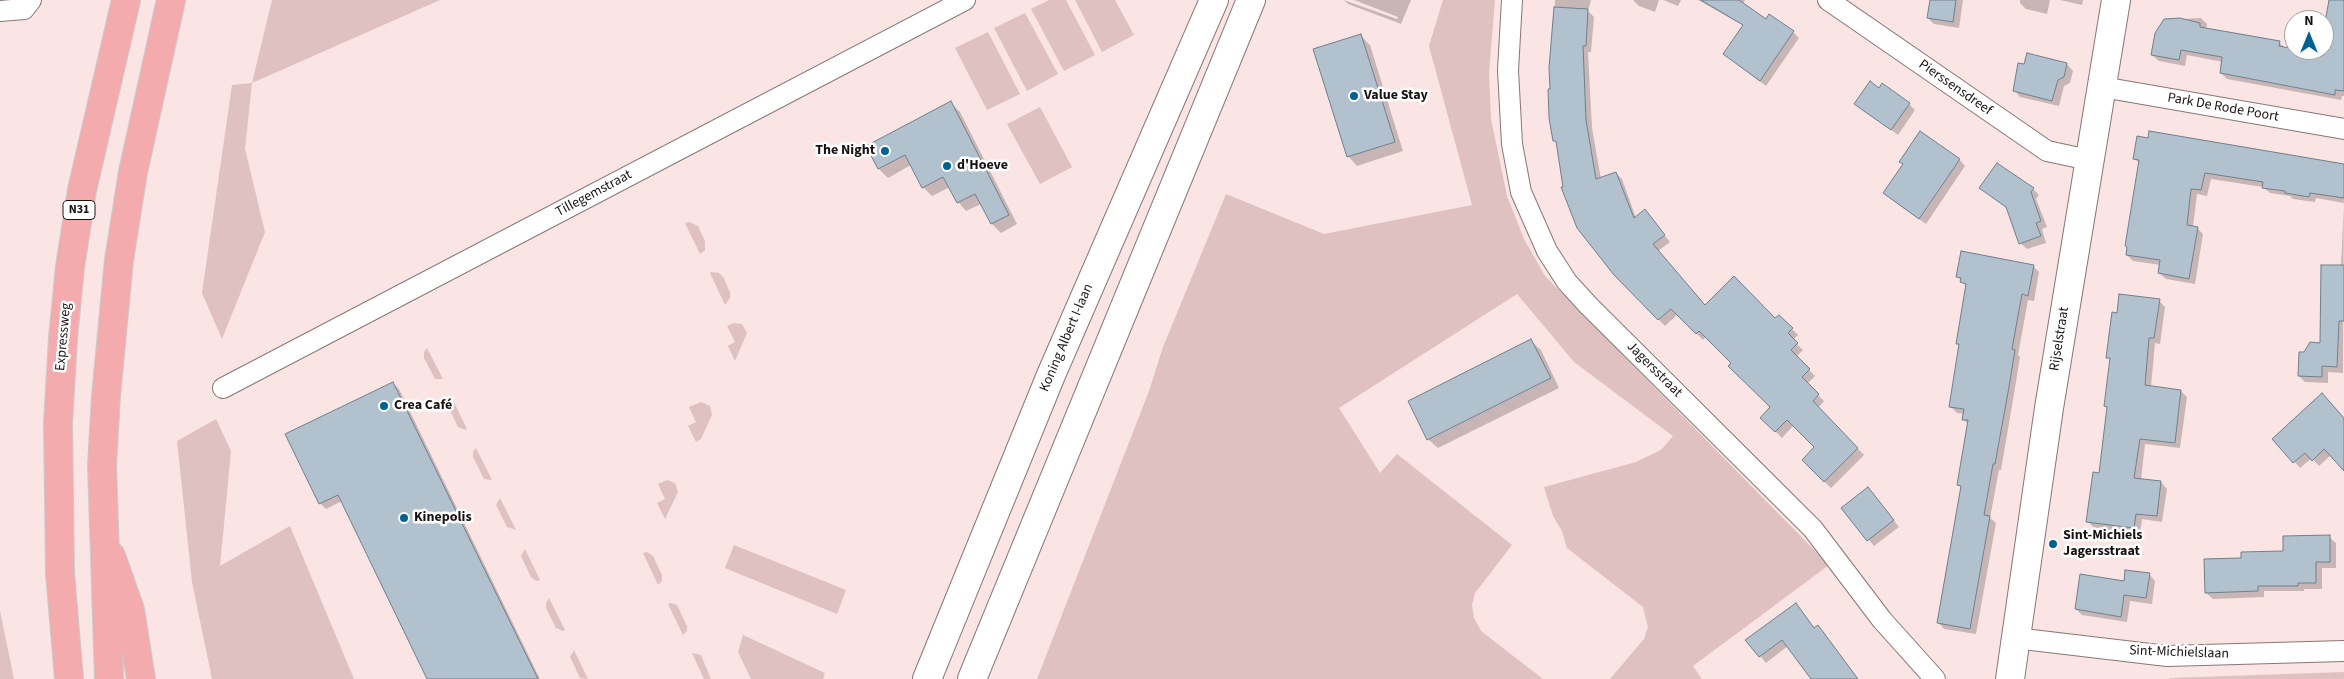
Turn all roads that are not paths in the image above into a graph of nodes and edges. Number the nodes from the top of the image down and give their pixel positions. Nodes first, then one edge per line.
1 (31, 0) edge
2 (126, 0) edge
3 (171, 0) edge
4 (965, 0) edge
5 (1214, 0) edge
6 (1251, 0) edge
7 (1512, 0) edge
8 (1828, 0) edge
9 (2116, 0) edge
10 (0, 11) edge
11 (2102, 87) junction
12 (2344, 129) edge
13 (2089, 160) junction
14 (223, 388) dead end
15 (103, 533) junction
16 (63, 634) junction
17 (2015, 638) junction
18 (2344, 651) edge
19 (54, 679) edge
20 (69, 679) edge
21 (109, 679) edge
22 (141, 679) edge
23 (927, 679) edge
24 (972, 679) edge
25 (1935, 679) edge
26 (2010, 679) edge

1 - 10 street
2 - 16 highway, Expressweg / N31
3 - 15 highway
4 - 14 street, Tillegemstraat
5 - 23 main road, Koning Albert I-laan
6 - 24 main road
7 - 25 street, Jagersstraat
8 - 13 street, Pierssensdreef
9 - 11 main road, Rijselstraat
11 - 12 street, Park De Rode Poort
11 - 13 main road, Rijselstraat
13 - 17 main road, Rijselstraat
15 - 21 highway
15 - 22 highway
16 - 19 highway, N31
16 - 20 highway, Expressweg / N31
17 - 18 street, Sint-Michielslaan
17 - 26 main road, Rijselstraat

